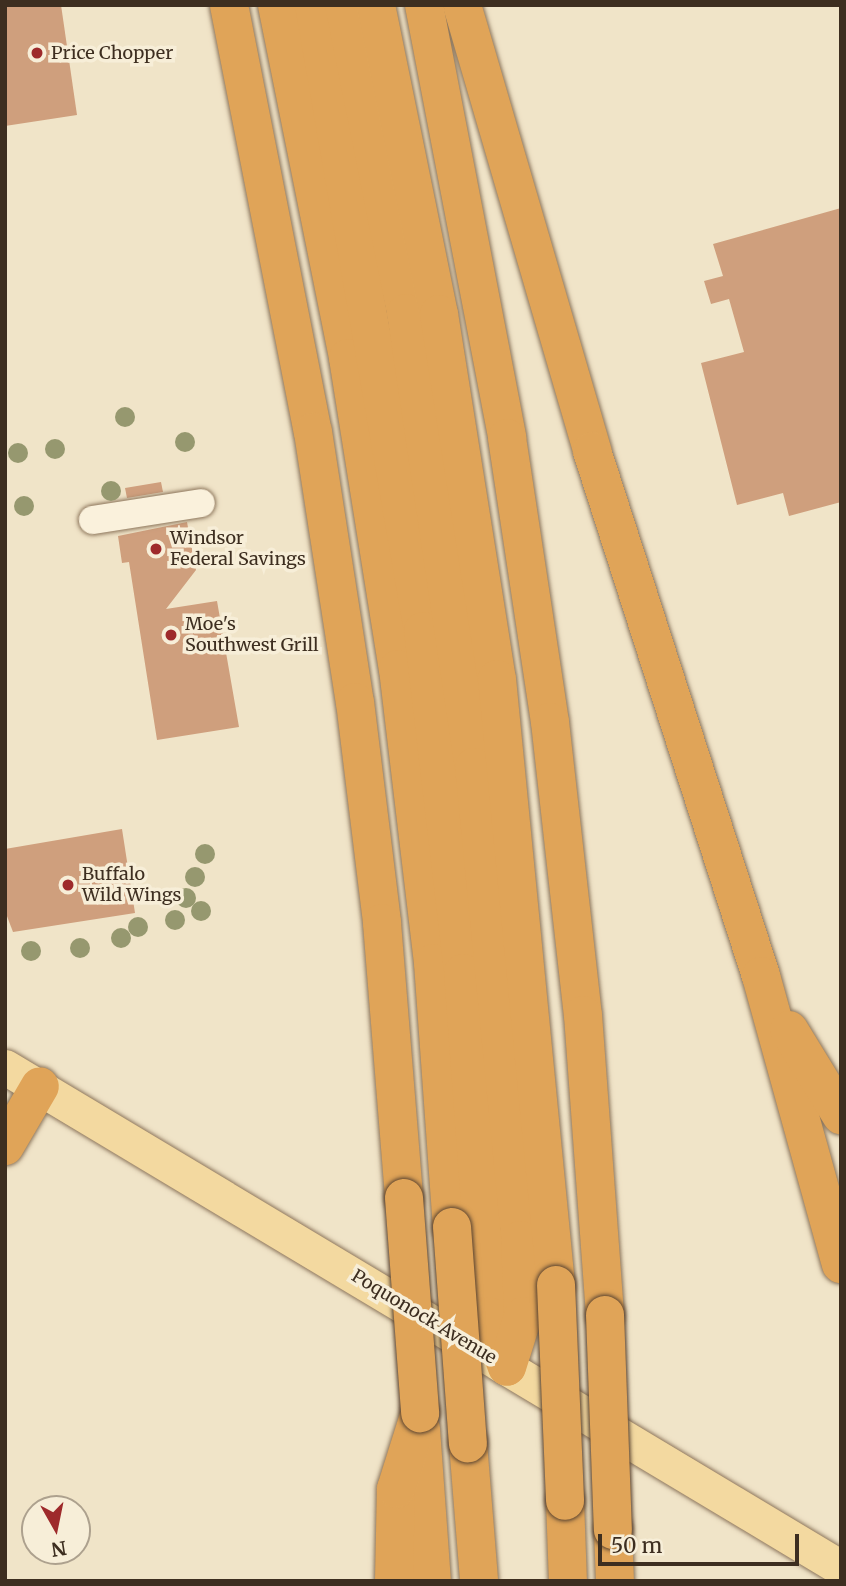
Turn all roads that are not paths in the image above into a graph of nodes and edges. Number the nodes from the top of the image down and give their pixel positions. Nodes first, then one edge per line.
1 (229, 5) edge
2 (277, 5) edge
3 (314, 5) edge
4 (344, 5) edge
5 (376, 5) edge
6 (424, 5) edge
7 (462, 5) edge
8 (199, 496) dead end
9 (91, 512) dead end
10 (761, 976) junction
11 (5, 1067) edge
12 (40, 1086) junction
13 (841, 1115) edge
14 (5, 1146) edge
15 (841, 1264) edge
16 (507, 1367) junction
17 (420, 1413) junction
18 (841, 1569) edge
19 (394, 1581) edge
20 (432, 1581) edge
21 (478, 1581) edge
22 (568, 1581) edge
23 (615, 1581) edge

1 - 17 highway, bridge
2 - 21 highway, bridge
3 - 16 highway
4 - 16 highway
5 - 22 highway, bridge
6 - 23 highway, bridge
7 - 10 highway
8 - 9 lane
10 - 13 highway
10 - 15 highway
11 - 12 main road, Poquonock Avenue
12 - 14 highway
12 - 16 main road, Poquonock Avenue
16 - 18 main road, Poquonock Avenue
17 - 19 highway
17 - 20 highway

